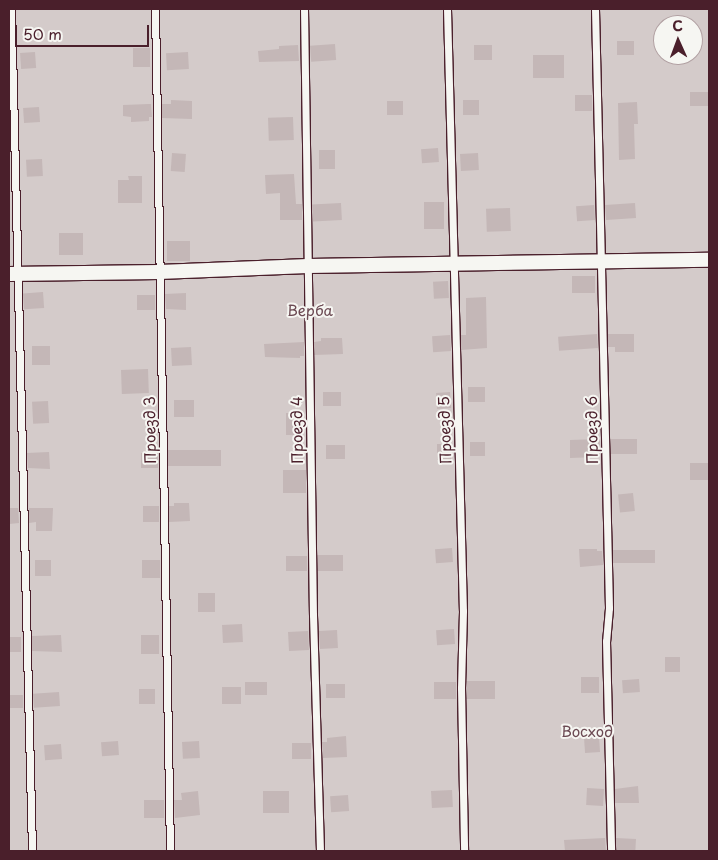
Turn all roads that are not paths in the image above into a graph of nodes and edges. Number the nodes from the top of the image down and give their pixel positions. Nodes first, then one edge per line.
1 (11, 9) edge
2 (155, 9) edge
3 (304, 9) edge
4 (447, 9) edge
5 (595, 9) edge
6 (709, 260) edge
7 (601, 261) junction
8 (454, 263) junction
9 (308, 266) junction
10 (160, 272) junction
11 (14, 274) edge
12 (32, 851) edge
13 (170, 851) edge
14 (320, 851) edge
15 (464, 851) edge
16 (611, 851) edge

1 - 11 lane
2 - 10 lane, Проезд 3
3 - 9 lane, Проезд 4
4 - 8 lane, Проезд 5
5 - 7 lane, Проезд 6
6 - 7 street
7 - 8 street
7 - 16 lane, Проезд 6
8 - 9 street
8 - 15 lane, Проезд 5
9 - 10 street
9 - 14 lane, Проезд 4
10 - 11 street
10 - 13 lane, Проезд 3
11 - 12 lane

